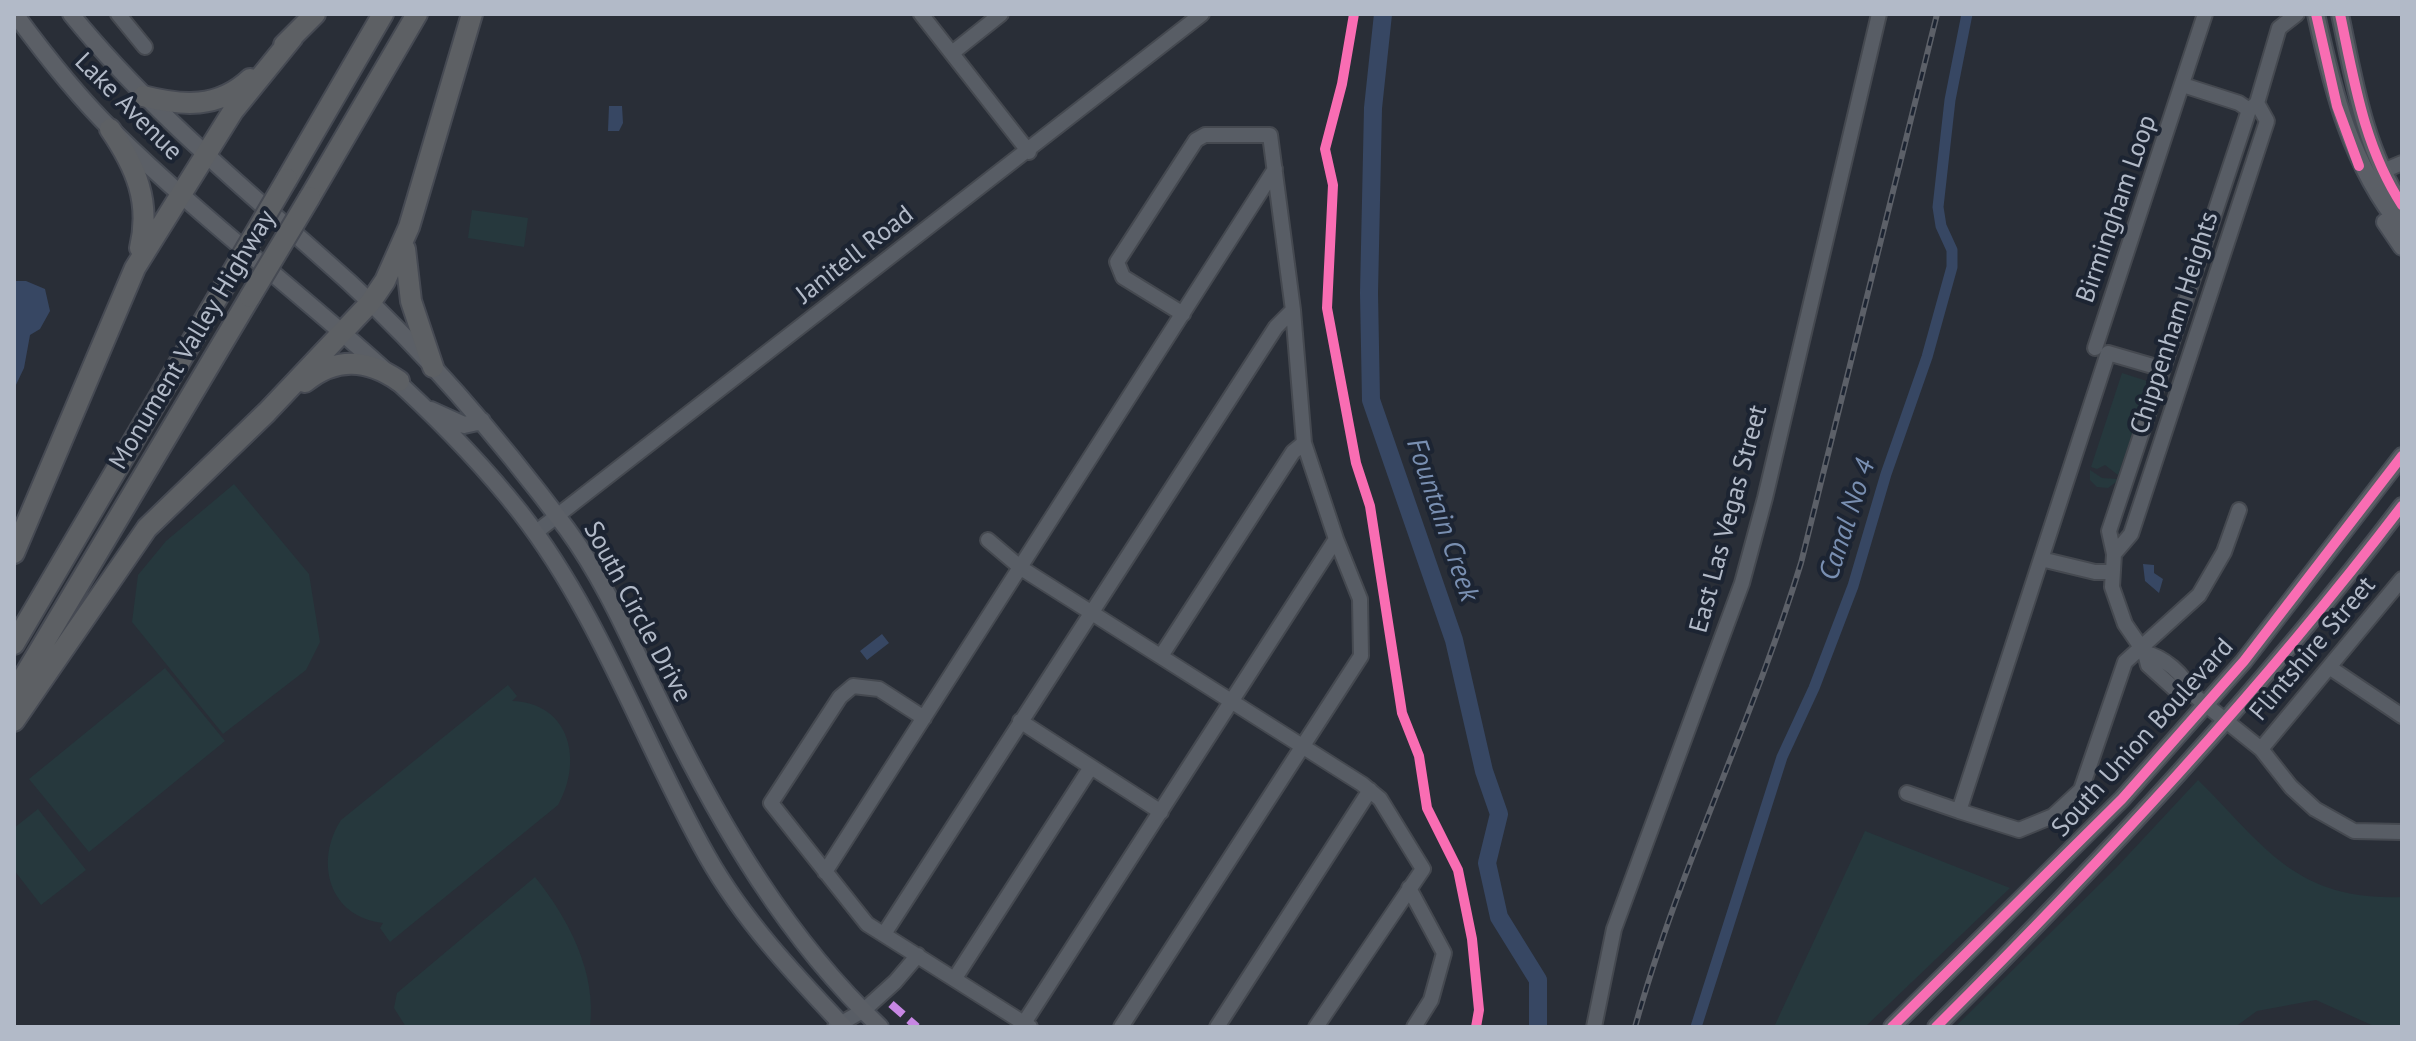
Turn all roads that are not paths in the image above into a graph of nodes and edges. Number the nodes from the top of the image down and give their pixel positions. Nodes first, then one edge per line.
1 (15, 14) edge
2 (71, 14) edge
3 (118, 14) edge
4 (315, 14) edge
5 (383, 14) edge
6 (417, 14) edge
7 (472, 14) edge
8 (921, 14) edge
9 (1001, 14) edge
10 (1202, 14) edge
11 (1879, 14) edge
12 (2205, 14) edge
13 (2297, 14) edge
14 (2316, 14) edge
15 (2340, 14) edge
16 (293, 37) junction
17 (145, 47) dead end
18 (952, 53) junction
19 (2183, 85) junction
20 (143, 96) junction
21 (2253, 107) junction
22 (110, 129) junction
23 (1029, 152) junction
24 (205, 154) junction
25 (2402, 163) edge
26 (2359, 166) junction
27 (1275, 169) junction
28 (2383, 171) junction
29 (181, 193) junction
30 (2402, 205) edge
31 (2402, 228) edge
32 (405, 237) junction
33 (2402, 247) edge
34 (135, 268) junction
35 (370, 303) junction
36 (1293, 310) junction
37 (1183, 314) junction
38 (342, 333) junction
39 (2095, 348) dead end
40 (433, 367) junction
41 (2163, 369) junction
42 (399, 381) junction
43 (426, 409) junction
44 (267, 412) junction
45 (482, 421) junction
46 (1304, 443) junction
47 (2402, 456) edge
48 (2402, 506) edge
49 (2239, 510) dead end
50 (557, 516) junction
51 (535, 533) junction
52 (1336, 539) junction
53 (988, 540) dead end
54 (14, 553) edge
55 (2114, 554) junction
56 (2041, 559) junction
57 (1021, 568) junction
58 (2110, 572) junction
59 (2402, 579) edge
60 (1090, 613) junction
61 (14, 644) edge
62 (2143, 650) junction
63 (1161, 656) junction
64 (2329, 667) junction
65 (14, 693) edge
66 (1231, 701) junction
67 (2206, 704) junction
68 (2402, 716) edge
69 (924, 718) junction
70 (14, 721) edge
71 (1020, 721) junction
72 (2225, 721) junction
73 (1303, 746) junction
74 (2261, 749) junction
75 (1091, 767) junction
76 (1370, 790) junction
77 (1907, 793) dead end
78 (1959, 811) junction
79 (1161, 812) junction
80 (2402, 832) edge
81 (825, 872) junction
82 (1409, 888) junction
83 (884, 934) junction
84 (918, 955) junction
85 (955, 978) junction
86 (864, 1010) junction
87 (1027, 1025) edge
88 (843, 1026) edge
89 (880, 1027) edge
90 (1121, 1027) edge
91 (1217, 1027) edge
92 (1316, 1027) edge
93 (1414, 1027) edge
94 (1594, 1027) edge
95 (1892, 1027) edge
96 (1936, 1027) edge

1 - 22 main road, Lake Avenue
2 - 20 main road, Lake Avenue
3 - 17 street
4 - 16 highway
5 - 61 highway, Monument Valley Highway, bridge
6 - 65 highway, Monument Valley Highway, bridge
7 - 32 highway
8 - 18 street
9 - 18 street
10 - 23 street, Janitell Road
11 - 94 street, East Las Vegas Street
12 - 19 street, Birmingham Loop
13 - 21 street, Chippenham Heights
14 - 26 main road
15 - 28 main road
16 - 20 highway
16 - 24 highway
18 - 23 street
19 - 21 street
19 - 39 street, Birmingham Loop
20 - 24 main road, Lake Avenue
21 - 41 street, Chippenham Heights
21 - 55 street, Chippenham Heights
22 - 29 main road, Lake Avenue
22 - 34 highway
23 - 50 street, Janitell Road
24 - 29 highway
24 - 35 main road, South Circle Drive
25 - 28 street
26 - 31 main road
26 - 33 main road
27 - 36 street
27 - 37 street
27 - 37 street
28 - 30 main road
29 - 34 highway
29 - 38 main road, South Circle Drive
32 - 35 highway
32 - 40 highway
34 - 54 highway
35 - 38 highway
35 - 40 main road, South Circle Drive
36 - 46 street
36 - 60 street
37 - 57 street
38 - 42 main road, South Circle Drive
38 - 44 highway
40 - 45 main road, South Circle Drive
41 - 55 street, Chippenham Heights
41 - 56 street
42 - 43 main road, South Circle Drive
42 - 44 highway
43 - 45 main road
43 - 51 main road, South Circle Drive
44 - 70 highway
45 - 50 main road, South Circle Drive
46 - 52 street
46 - 63 street
47 - 67 main road, South Union Boulevard
48 - 72 main road, South Union Boulevard
49 - 62 street
50 - 51 street, Janitell Road
50 - 86 main road, South Circle Drive
51 - 88 main road, South Circle Drive
52 - 66 street
52 - 73 street
53 - 57 street
55 - 58 street, Chippenham Heights
56 - 58 street
56 - 78 street
57 - 60 street
57 - 69 street
58 - 62 street, Chippenham Heights
59 - 64 street, Flintshire Street
60 - 63 street
60 - 71 street
62 - 67 street, Chippenham Heights
62 - 78 street
63 - 66 street
64 - 68 street
64 - 74 street, Flintshire Street
66 - 73 street
66 - 79 street
67 - 72 street, Chippenham Heights
67 - 95 main road, South Union Boulevard
69 - 81 street
69 - 81 street
71 - 75 street
71 - 83 street
72 - 74 street, Chippenham Heights
72 - 96 main road, South Union Boulevard
73 - 76 street
73 - 90 street
74 - 80 street, Chippenham Heights
75 - 79 street
75 - 85 street
76 - 82 street
76 - 91 street
77 - 78 street
79 - 87 street
81 - 83 street
82 - 92 street
82 - 93 street
83 - 84 street
84 - 85 street
84 - 86 street
85 - 87 street
86 - 88 street
86 - 89 main road, South Circle Drive

